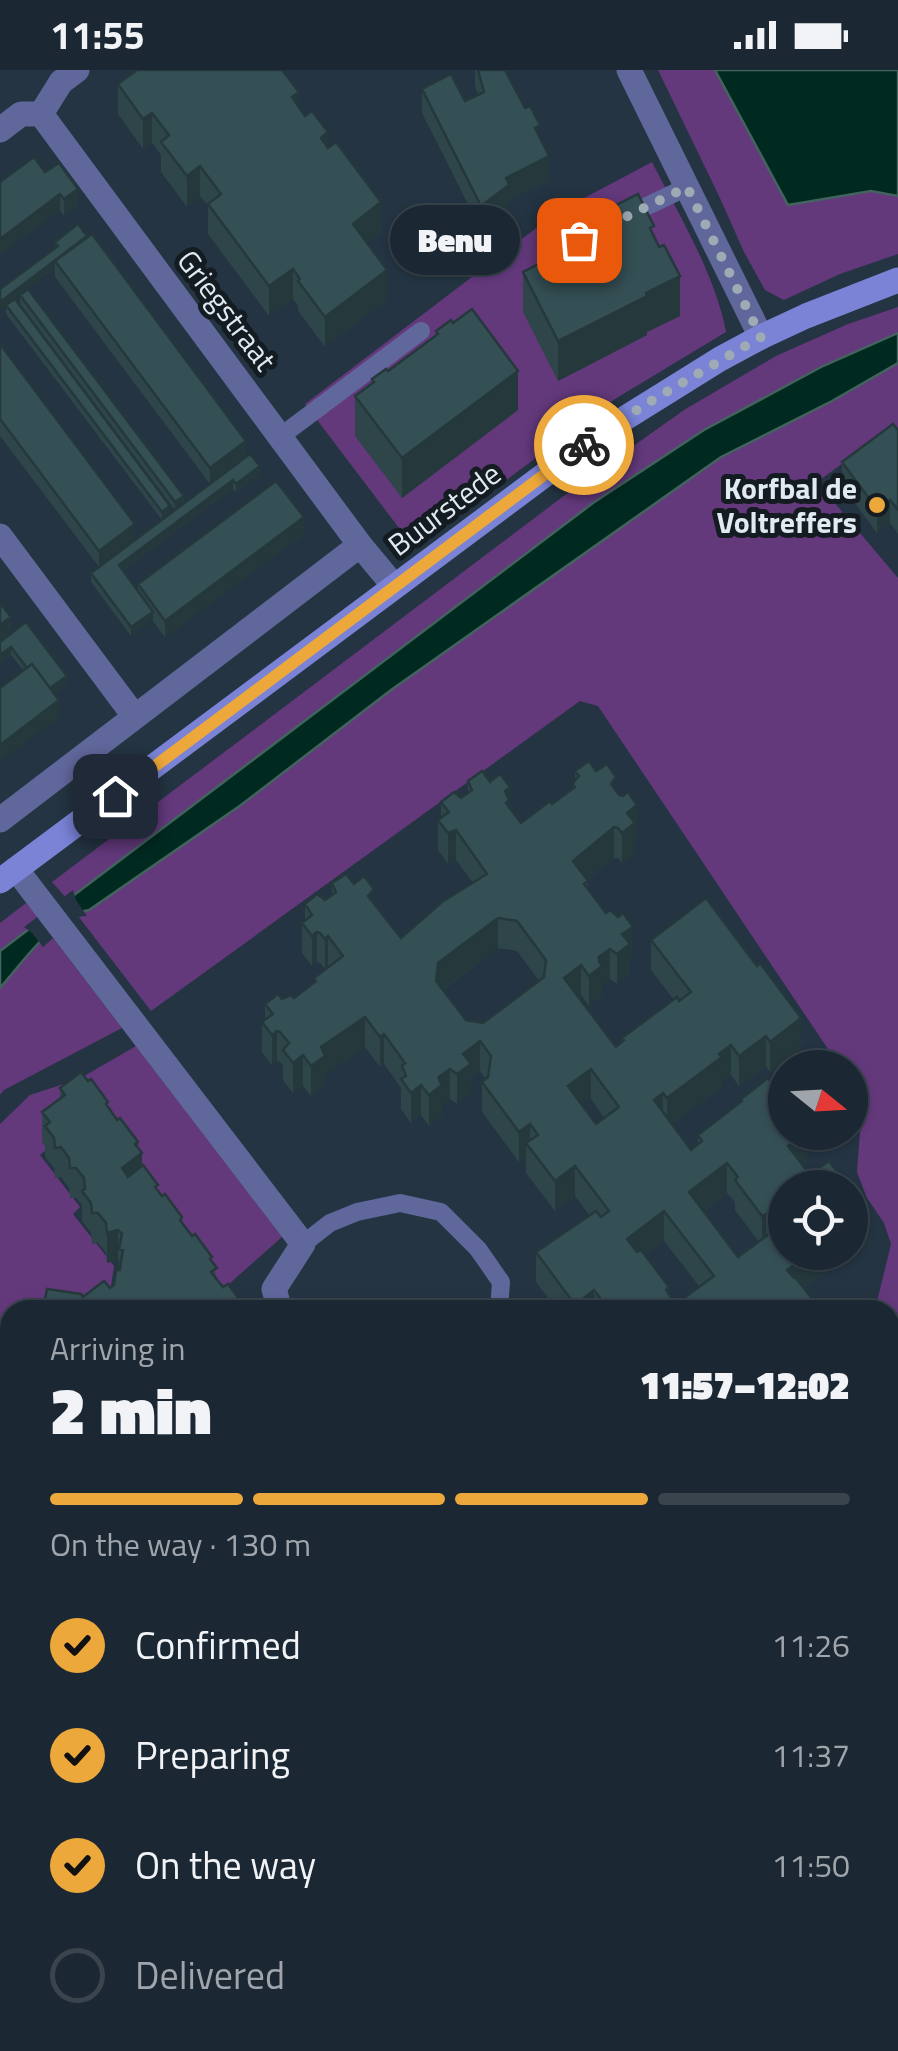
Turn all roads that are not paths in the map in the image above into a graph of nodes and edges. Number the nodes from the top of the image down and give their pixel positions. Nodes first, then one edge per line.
1 (77, 70) edge
2 (629, 70) edge
3 (41, 114) junction
4 (0, 130) edge
5 (687, 187) junction
6 (610, 224) edge
7 (898, 280) edge
8 (421, 330) dead end
9 (761, 337) junction
10 (280, 436) junction
11 (0, 536) edge
12 (360, 545) junction
13 (394, 586) junction
14 (135, 718) junction
15 (0, 820) edge
16 (8, 875) edge
17 (303, 1244) junction
18 (277, 1300) edge
19 (500, 1300) edge

1 - 3 street
2 - 5 street
3 - 4 street
3 - 10 street, Griegstraat
5 - 6 lane
5 - 9 street
7 - 9 street, Buurstede
8 - 10 lane
9 - 13 street, Buurstede
10 - 12 street, Griegstraat
11 - 14 street
12 - 13 street, Buurstede
12 - 14 street, Buurstede
13 - 16 street, Buurstede
14 - 15 street, Buurstede
16 - 17 street, Buurstede
17 - 18 street
17 - 19 lane

